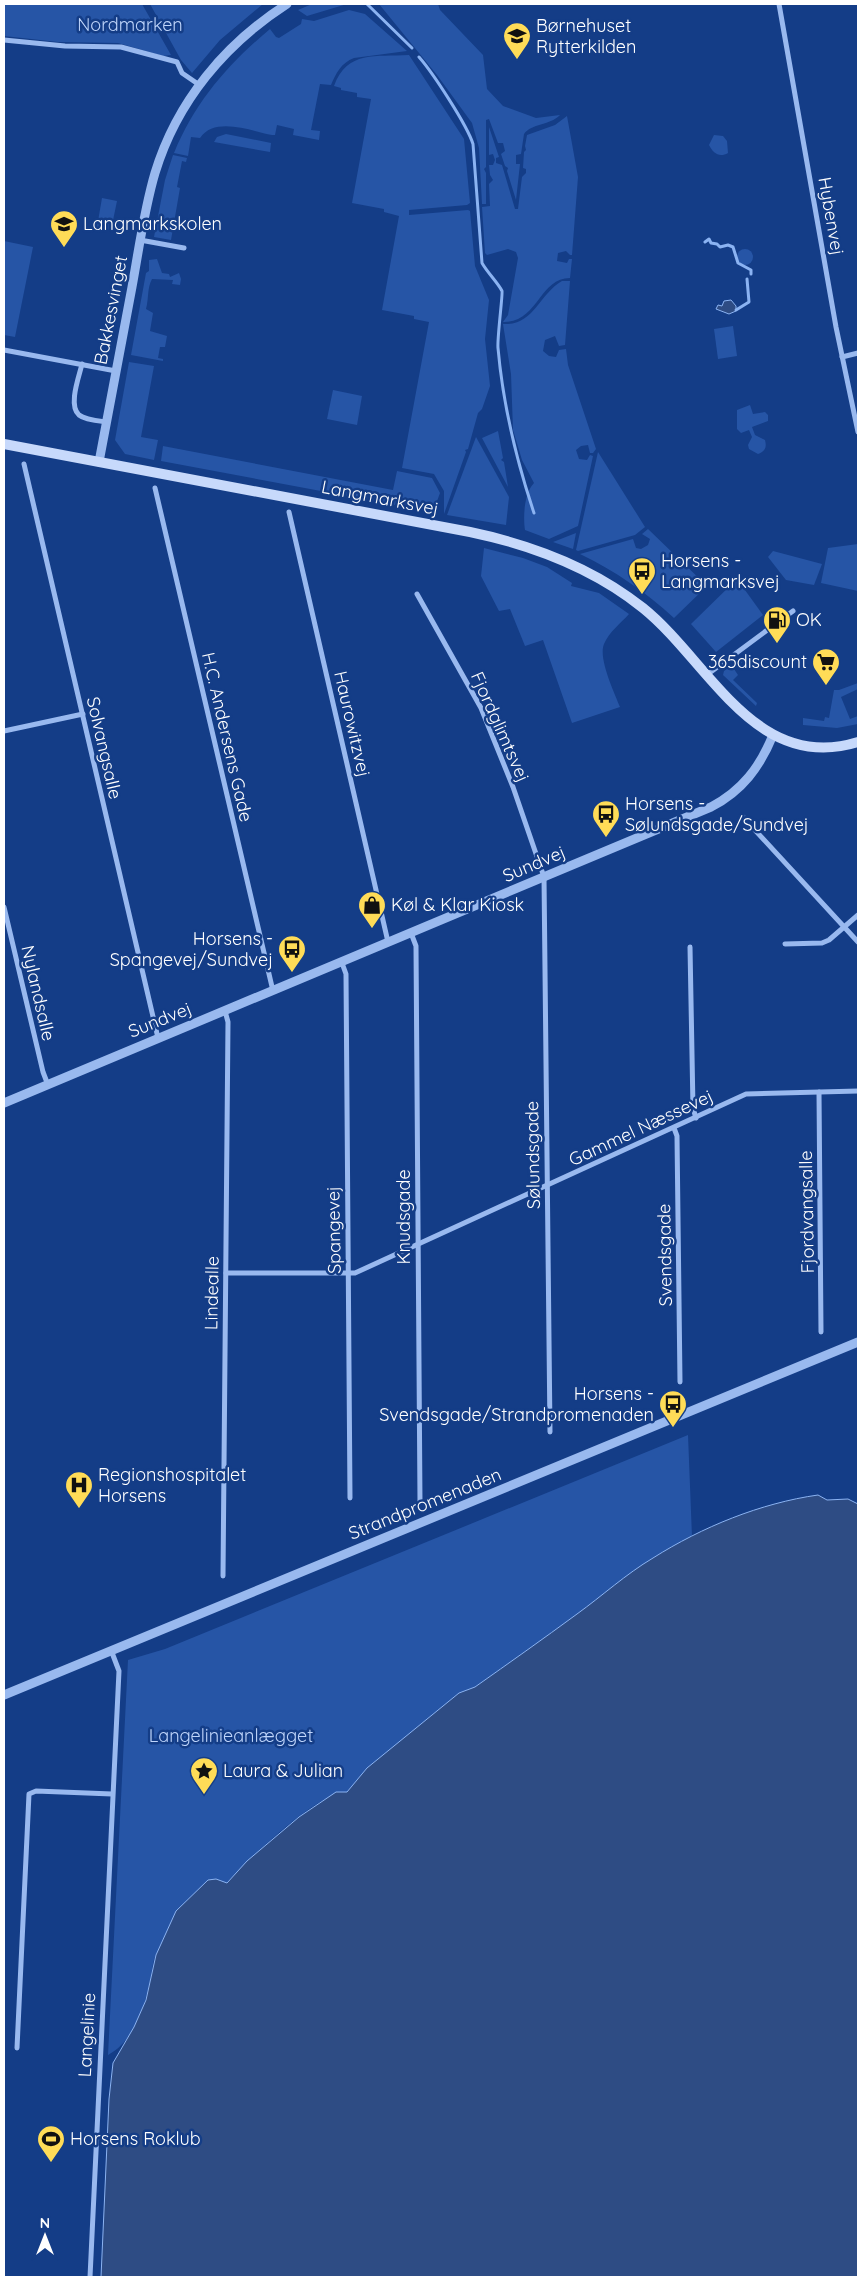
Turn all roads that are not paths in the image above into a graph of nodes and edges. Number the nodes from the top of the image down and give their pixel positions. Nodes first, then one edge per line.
1 (287, 4) edge
2 (779, 4) edge
3 (4, 40) edge
4 (198, 84) junction
5 (140, 240) junction
6 (184, 248) dead end
7 (4, 350) edge
8 (858, 353) edge
9 (842, 357) junction
10 (82, 364) junction
11 (116, 371) junction
12 (107, 422) junction
13 (858, 432) edge
14 (4, 444) edge
15 (99, 462) junction
16 (24, 464) dead end
17 (155, 488) dead end
18 (289, 512) dead end
19 (418, 594) dead end
20 (793, 611) dead end
21 (708, 674) junction
22 (82, 714) junction
23 (4, 731) edge
24 (773, 735) junction
25 (858, 742) edge
26 (742, 817) dead end
27 (544, 877) junction
28 (4, 906) edge
29 (858, 915) edge
30 (844, 927) junction
31 (411, 933) junction
32 (858, 942) edge
33 (388, 943) junction
34 (785, 944) dead end
35 (690, 948) dead end
36 (342, 963) junction
37 (273, 991) junction
38 (225, 1011) junction
39 (158, 1038) junction
40 (48, 1085) junction
41 (858, 1091) edge
42 (819, 1092) junction
43 (4, 1103) edge
44 (696, 1118) junction
45 (674, 1128) junction
46 (547, 1185) junction
47 (418, 1244) junction
48 (226, 1273) junction
49 (349, 1273) junction
50 (822, 1332) dead end
51 (858, 1342) edge
52 (680, 1382) dead end
53 (550, 1432) dead end
54 (350, 1498) dead end
55 (420, 1502) dead end
56 (223, 1576) dead end
57 (111, 1650) junction
58 (4, 1695) edge
59 (112, 1794) junction
60 (17, 2048) dead end
61 (90, 2277) edge

1 - 4 street, Bakkesvinget
2 - 9 street, Hybenvej
3 - 4 street
4 - 5 street, Bakkesvinget
5 - 6 street
5 - 11 street, Bakkesvinget
7 - 10 street
8 - 9 street
9 - 13 street, Hybenvej
10 - 11 street
10 - 12 street
11 - 12 street, Bakkesvinget
12 - 15 street, Bakkesvinget
14 - 15 main road, Langmarksvej
15 - 21 main road, Langmarksvej
16 - 22 street, Solvangsalle
17 - 37 street, H.C. Andersens Gade
18 - 33 street, Haurowitzvej
19 - 27 street, Fjordglimtsvej
20 - 21 street
21 - 24 main road, Langmarksvej
22 - 23 street
22 - 39 street, Solvangsalle
24 - 25 main road
24 - 27 street, Sundvej
26 - 30 street
27 - 31 street, Sundvej
27 - 46 street, Sølundsgade
28 - 40 street, Nylandsalle
29 - 30 street
30 - 32 street
30 - 34 street
31 - 33 street, Sundvej
31 - 47 street, Knudsgade
33 - 36 street, Sundvej
35 - 44 street
36 - 37 street, Sundvej
36 - 49 street, Spangevej
37 - 38 street, Sundvej
38 - 39 street, Sundvej
38 - 48 street, Lindealle
39 - 40 street, Sundvej
40 - 43 street, Sundvej
41 - 42 street, Gammel Næssevej
42 - 44 street, Gammel Næssevej
42 - 50 street, Fjordvangsalle
44 - 45 street, Gammel Næssevej
45 - 46 street, Gammel Næssevej
45 - 52 street, Svendsgade
46 - 47 street, Gammel Næssevej
46 - 53 street, Sølundsgade
47 - 49 street, Gammel Næssevej
47 - 55 street, Knudsgade
48 - 49 street, Gammel Næssevej
48 - 56 street, Lindealle
49 - 54 street, Spangevej
51 - 57 street, Strandpromenaden
57 - 58 street, Strandpromenaden
57 - 59 street, Langelinie
59 - 60 street
59 - 61 street, Langelinie

